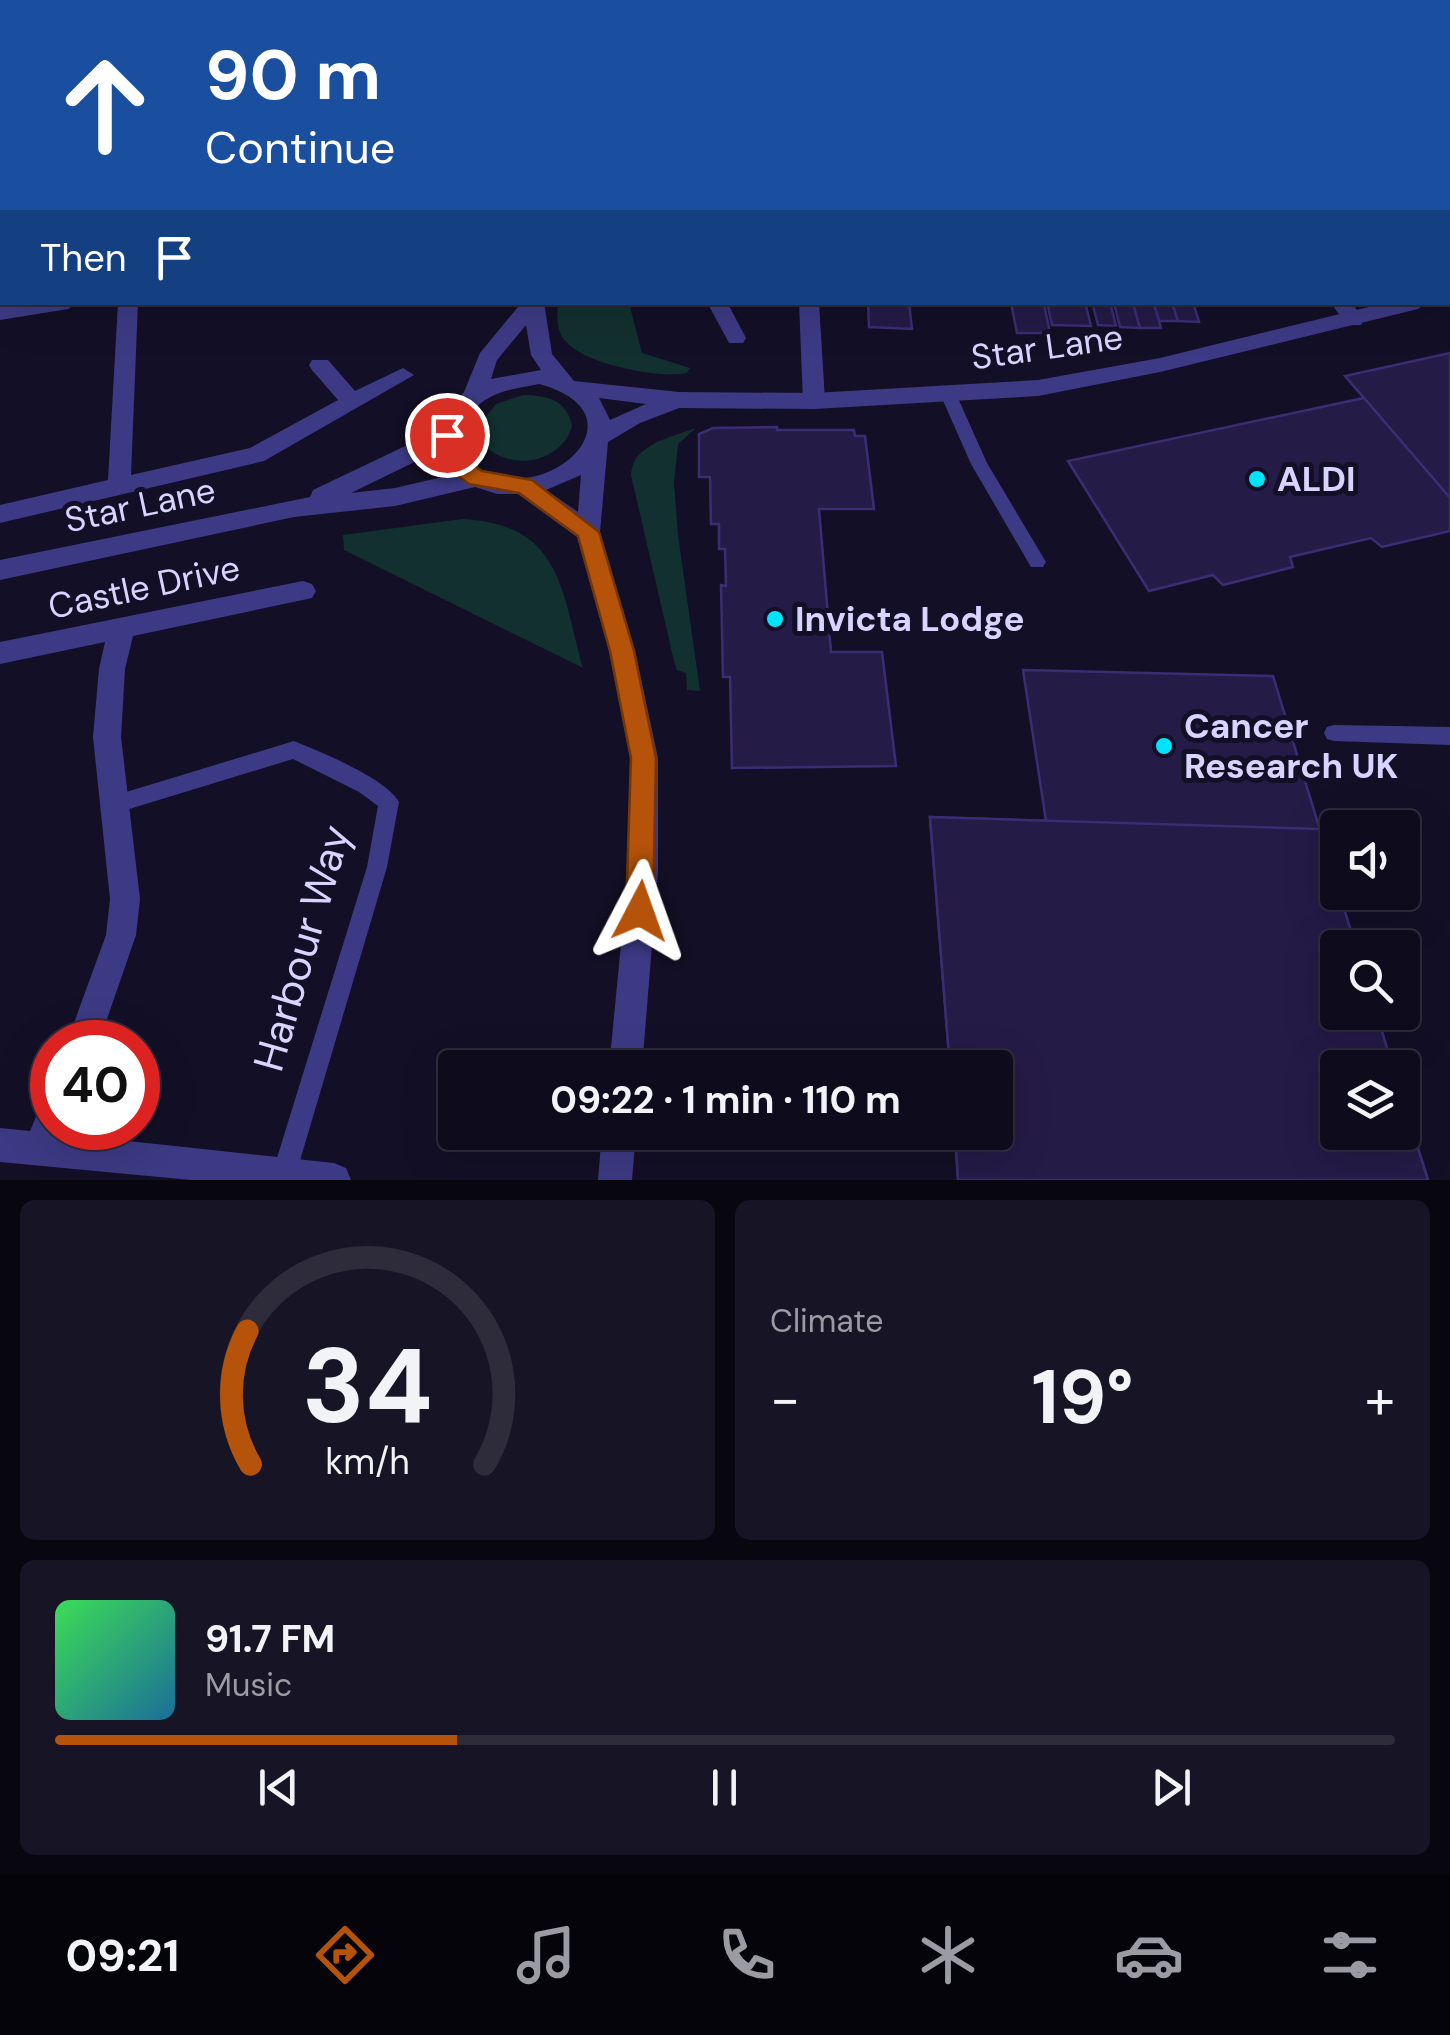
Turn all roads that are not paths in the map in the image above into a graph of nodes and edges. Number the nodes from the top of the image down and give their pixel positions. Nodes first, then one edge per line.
1 (49, 305) edge
2 (128, 305) edge
3 (531, 305) edge
4 (533, 305) edge
5 (719, 305) edge
6 (809, 305) edge
7 (1394, 305) edge
8 (1347, 311) edge
9 (0, 313) edge
10 (736, 338) dead end
11 (320, 365) dead end
12 (403, 375) dead end
13 (568, 384) junction
14 (474, 394) junction
15 (949, 396) junction
16 (679, 400) junction
17 (814, 402) junction
18 (352, 403) junction
19 (447, 435) junction
20 (597, 441) junction
21 (476, 478) junction
22 (524, 486) junction
23 (119, 488) junction
24 (294, 508) junction
25 (0, 514) edge
26 (588, 532) junction
27 (1037, 562) dead end
28 (0, 570) edge
29 (303, 591) dead end
30 (122, 627) junction
31 (0, 654) edge
32 (1334, 732) dead end
33 (1450, 736) edge
34 (113, 806) junction
35 (91, 1020) edge
36 (627, 1050) edge
37 (30, 1138) edge
38 (0, 1145) edge
39 (119, 1150) edge
40 (618, 1150) edge
41 (223, 1173) edge
42 (284, 1174) junction
43 (334, 1180) edge
44 (615, 1180) edge

1 - 9 street
2 - 23 street
3 - 14 street
4 - 13 street
5 - 10 street
6 - 17 street
7 - 8 street, Star Lane
8 - 15 street, Star Lane
11 - 18 street
12 - 18 street
13 - 14 street
13 - 16 street, Star Lane
13 - 20 street
14 - 19 street
15 - 17 street, Star Lane
15 - 27 lane
16 - 17 street, Star Lane
16 - 20 street, Star Lane
18 - 23 street
19 - 21 street
19 - 24 street, Star Lane
20 - 22 street
20 - 26 street
21 - 22 street
21 - 24 street, Star Lane
22 - 26 street
23 - 25 street
24 - 28 street, Star Lane
26 - 36 street
29 - 30 street, Castle Drive
30 - 31 street, Castle Drive
30 - 34 street
32 - 33 lane
34 - 35 street
34 - 42 lane, Harbour Way
37 - 38 street
39 - 41 street
40 - 44 street
41 - 42 street
42 - 43 street

